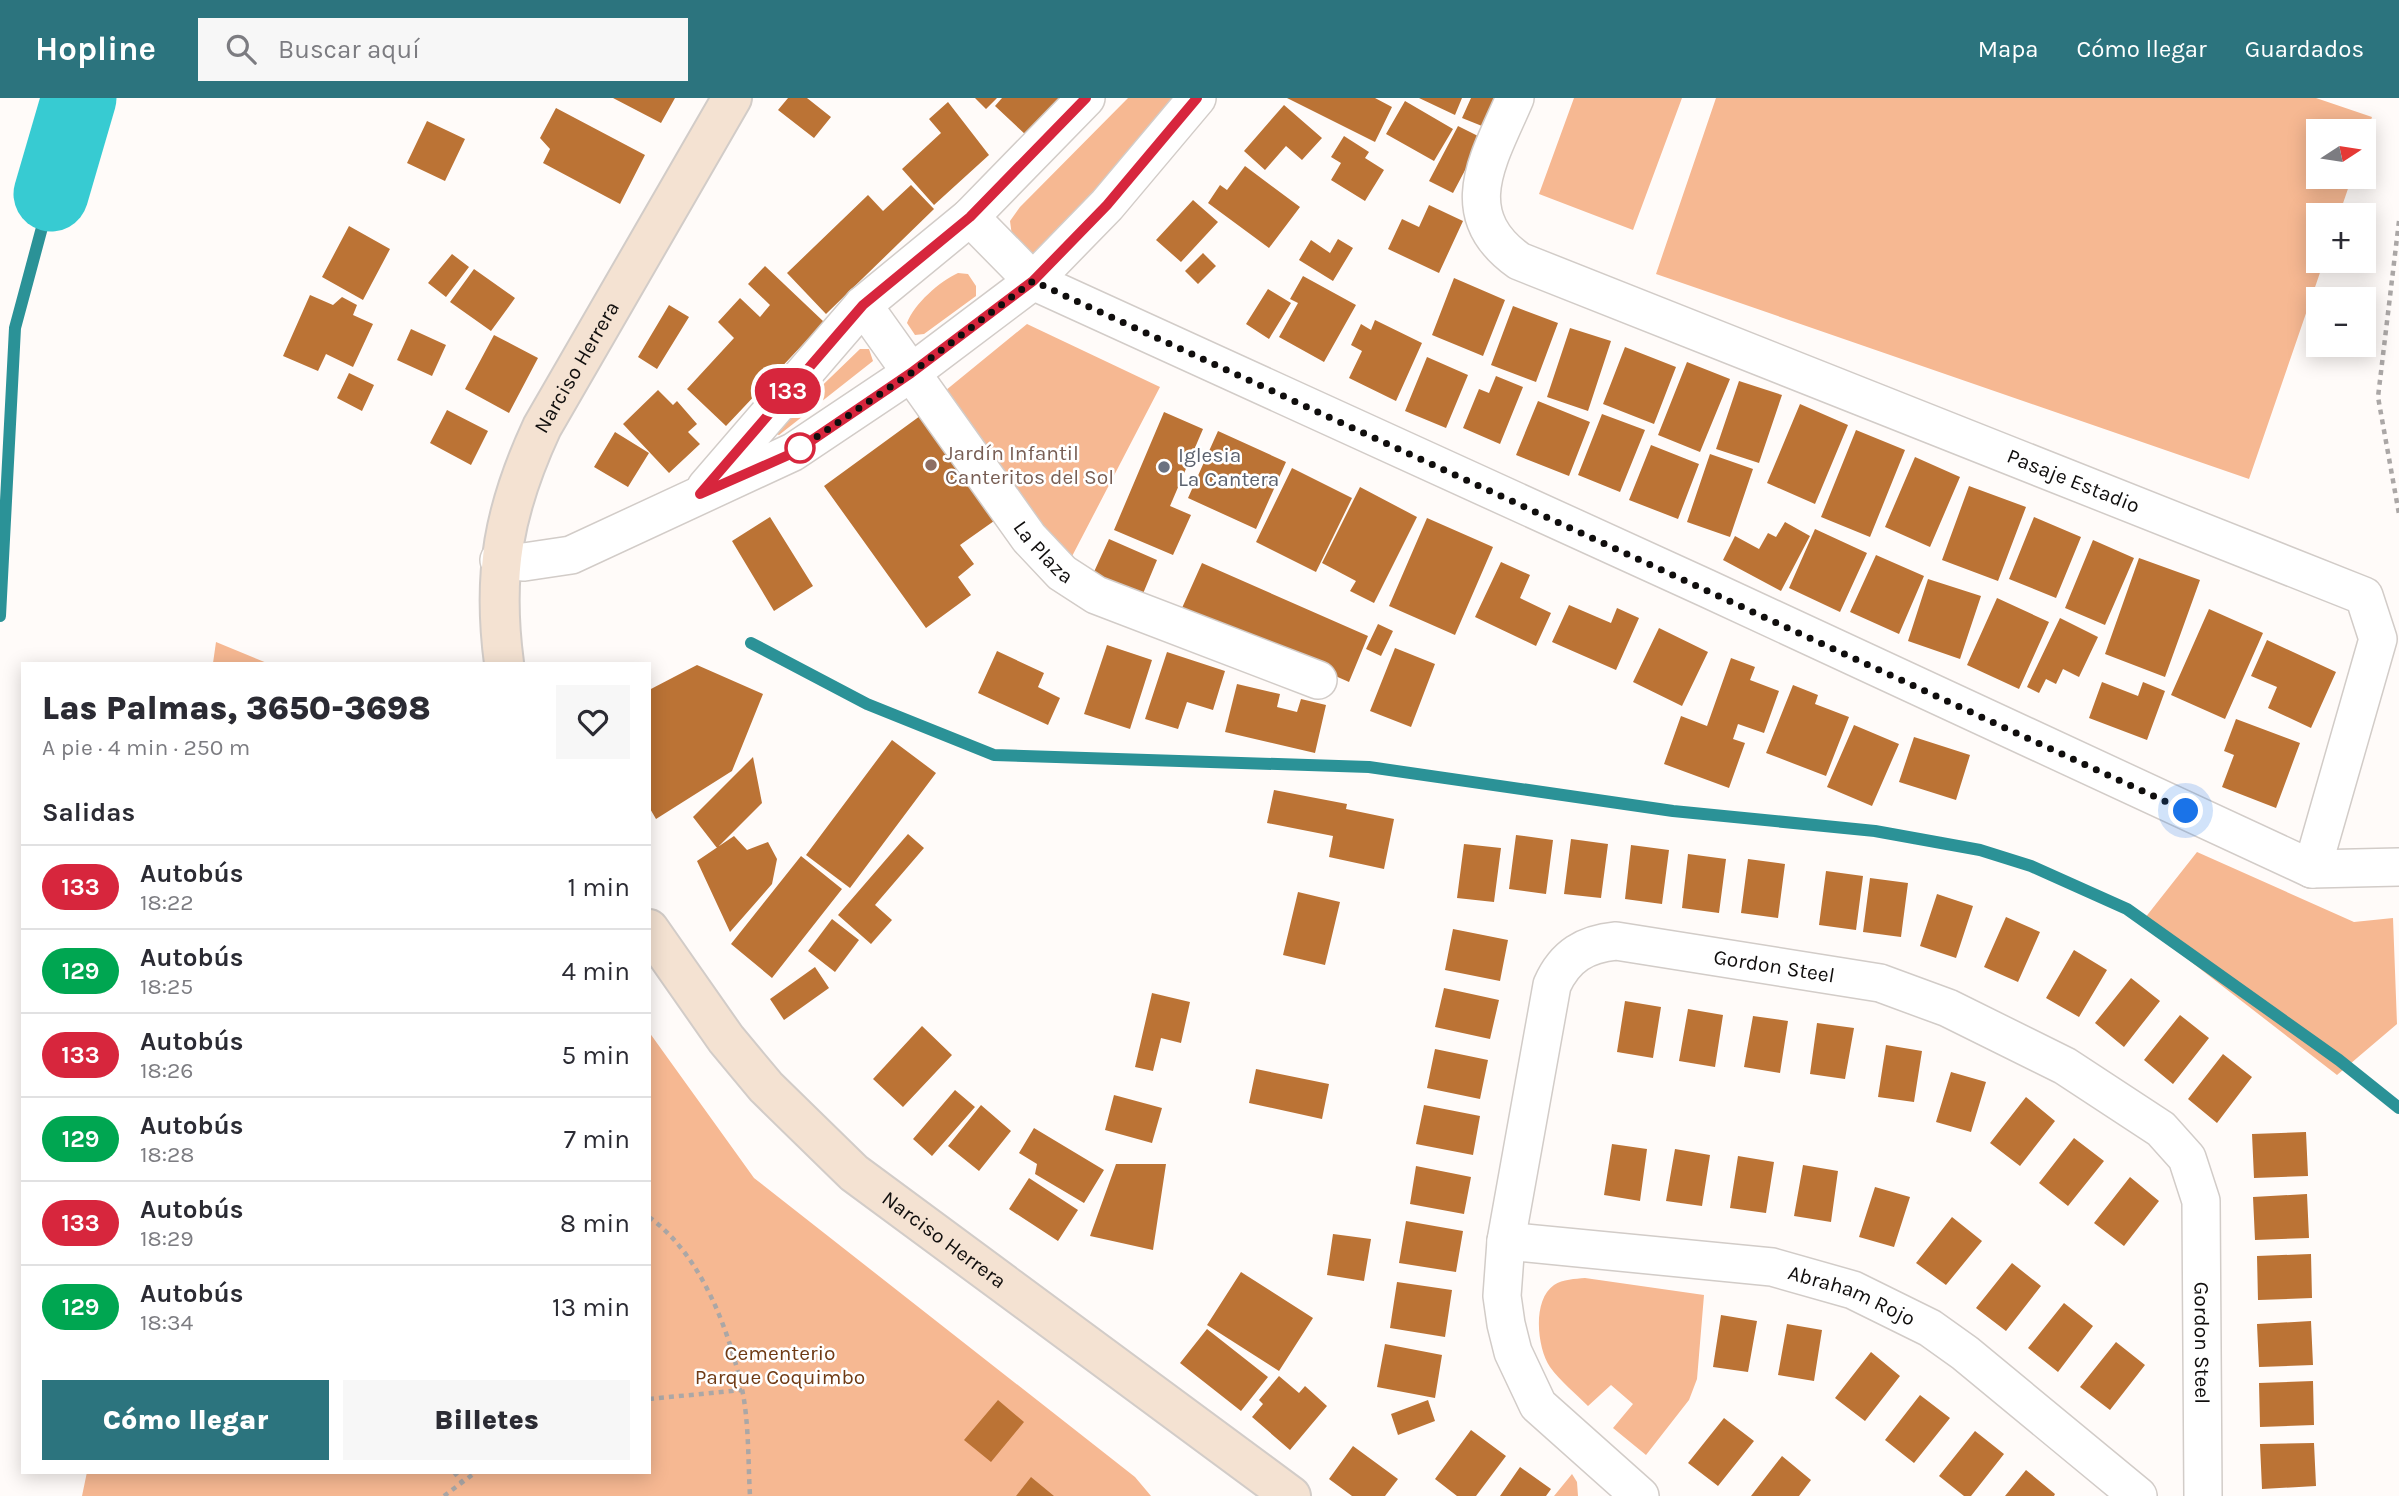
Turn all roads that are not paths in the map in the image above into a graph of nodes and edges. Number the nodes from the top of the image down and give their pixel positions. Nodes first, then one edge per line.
1 (732, 98) edge
2 (1086, 98) edge
3 (1197, 98) edge
4 (1515, 98) edge
5 (970, 217) junction
6 (1033, 281) junction
7 (863, 305) junction
8 (911, 373) junction
9 (700, 494) junction
10 (499, 560) junction
11 (504, 662) edge
12 (1318, 680) dead end
13 (2399, 867) edge
14 (2312, 870) junction
15 (651, 932) edge
16 (1506, 1241) junction
17 (1634, 1494) edge
18 (1291, 1496) edge
19 (2138, 1496) edge
20 (2203, 1496) edge

1 - 10 street, Narciso Herrera
2 - 5 street
3 - 6 street
4 - 14 street, Pasaje Estadio
5 - 6 street
5 - 7 street
6 - 8 street
6 - 14 street
7 - 8 street, La Plaza
7 - 9 street
8 - 9 street
8 - 12 street, La Plaza
9 - 10 street
10 - 11 street, Narciso Herrera
13 - 14 street
15 - 18 street, Narciso Herrera
16 - 17 street, Gordon Steel
16 - 19 street, Abraham Rojo
16 - 20 street, Gordon Steel

